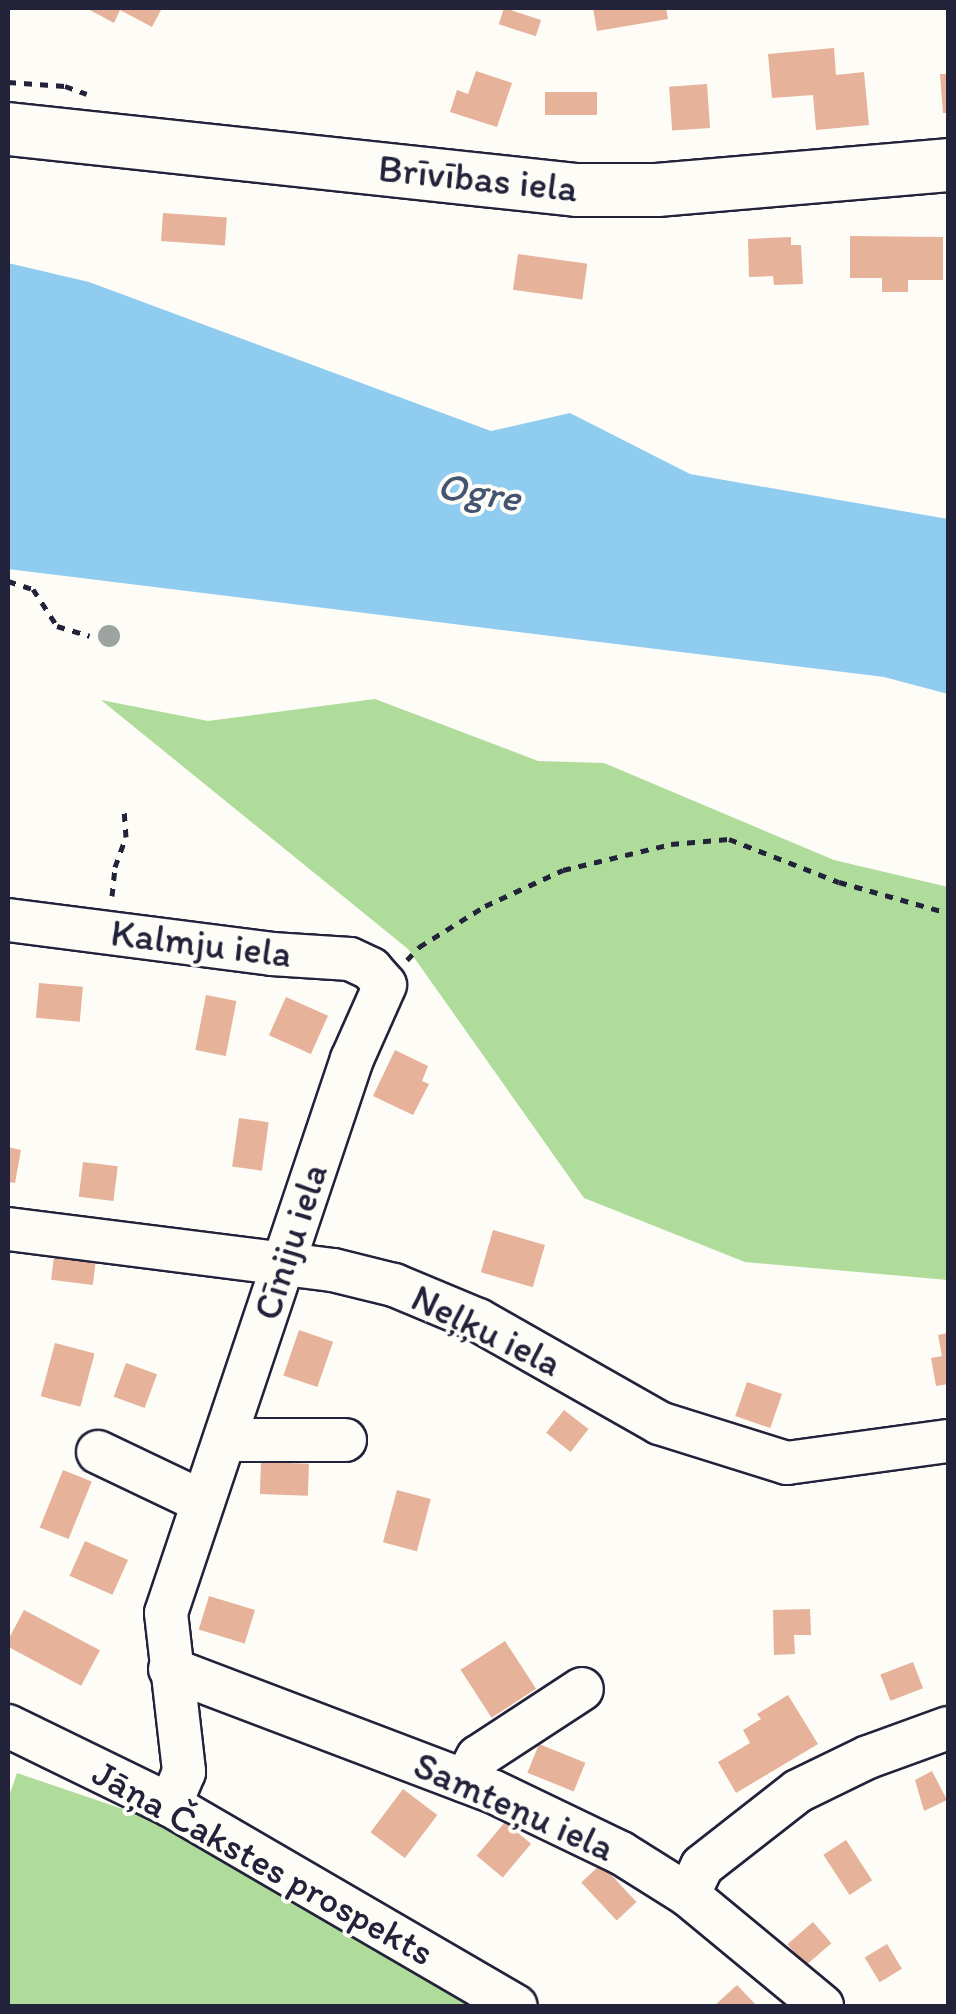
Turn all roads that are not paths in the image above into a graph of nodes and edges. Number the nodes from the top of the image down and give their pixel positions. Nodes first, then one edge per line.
1 (8, 129) edge
2 (948, 165) edge
3 (8, 920) edge
4 (386, 985) joint
5 (8, 1228) edge
6 (284, 1266) junction
7 (225, 1440) junction
8 (345, 1440) dead end
9 (948, 1441) edge
10 (98, 1452) dead end
11 (204, 1502) junction
12 (170, 1669) junction
13 (582, 1689) dead end
14 (948, 1728) edge
15 (10, 1734) edge
16 (465, 1781) junction
17 (170, 1805) junction
18 (688, 1895) junction
19 (516, 2006) edge
20 (822, 2006) edge

1 - 2 main road, Brīvības iela
3 - 4 street, Kalmju iela
4 - 6 street, Cīniju iela
5 - 6 street, Neļķu iela
6 - 7 street, Cīniju iela
6 - 9 street, Neļķu iela
7 - 8 street
7 - 11 street, Cīniju iela
10 - 11 street
11 - 12 street, Cīniju iela
12 - 16 street, Samteņu iela
12 - 17 street, Cīniju iela
13 - 16 street
14 - 18 street
15 - 17 street, Jāņa Čakstes prospekts
16 - 18 street, Samteņu iela
17 - 19 street, Jāņa Čakstes prospekts
18 - 20 street, Samteņu iela

